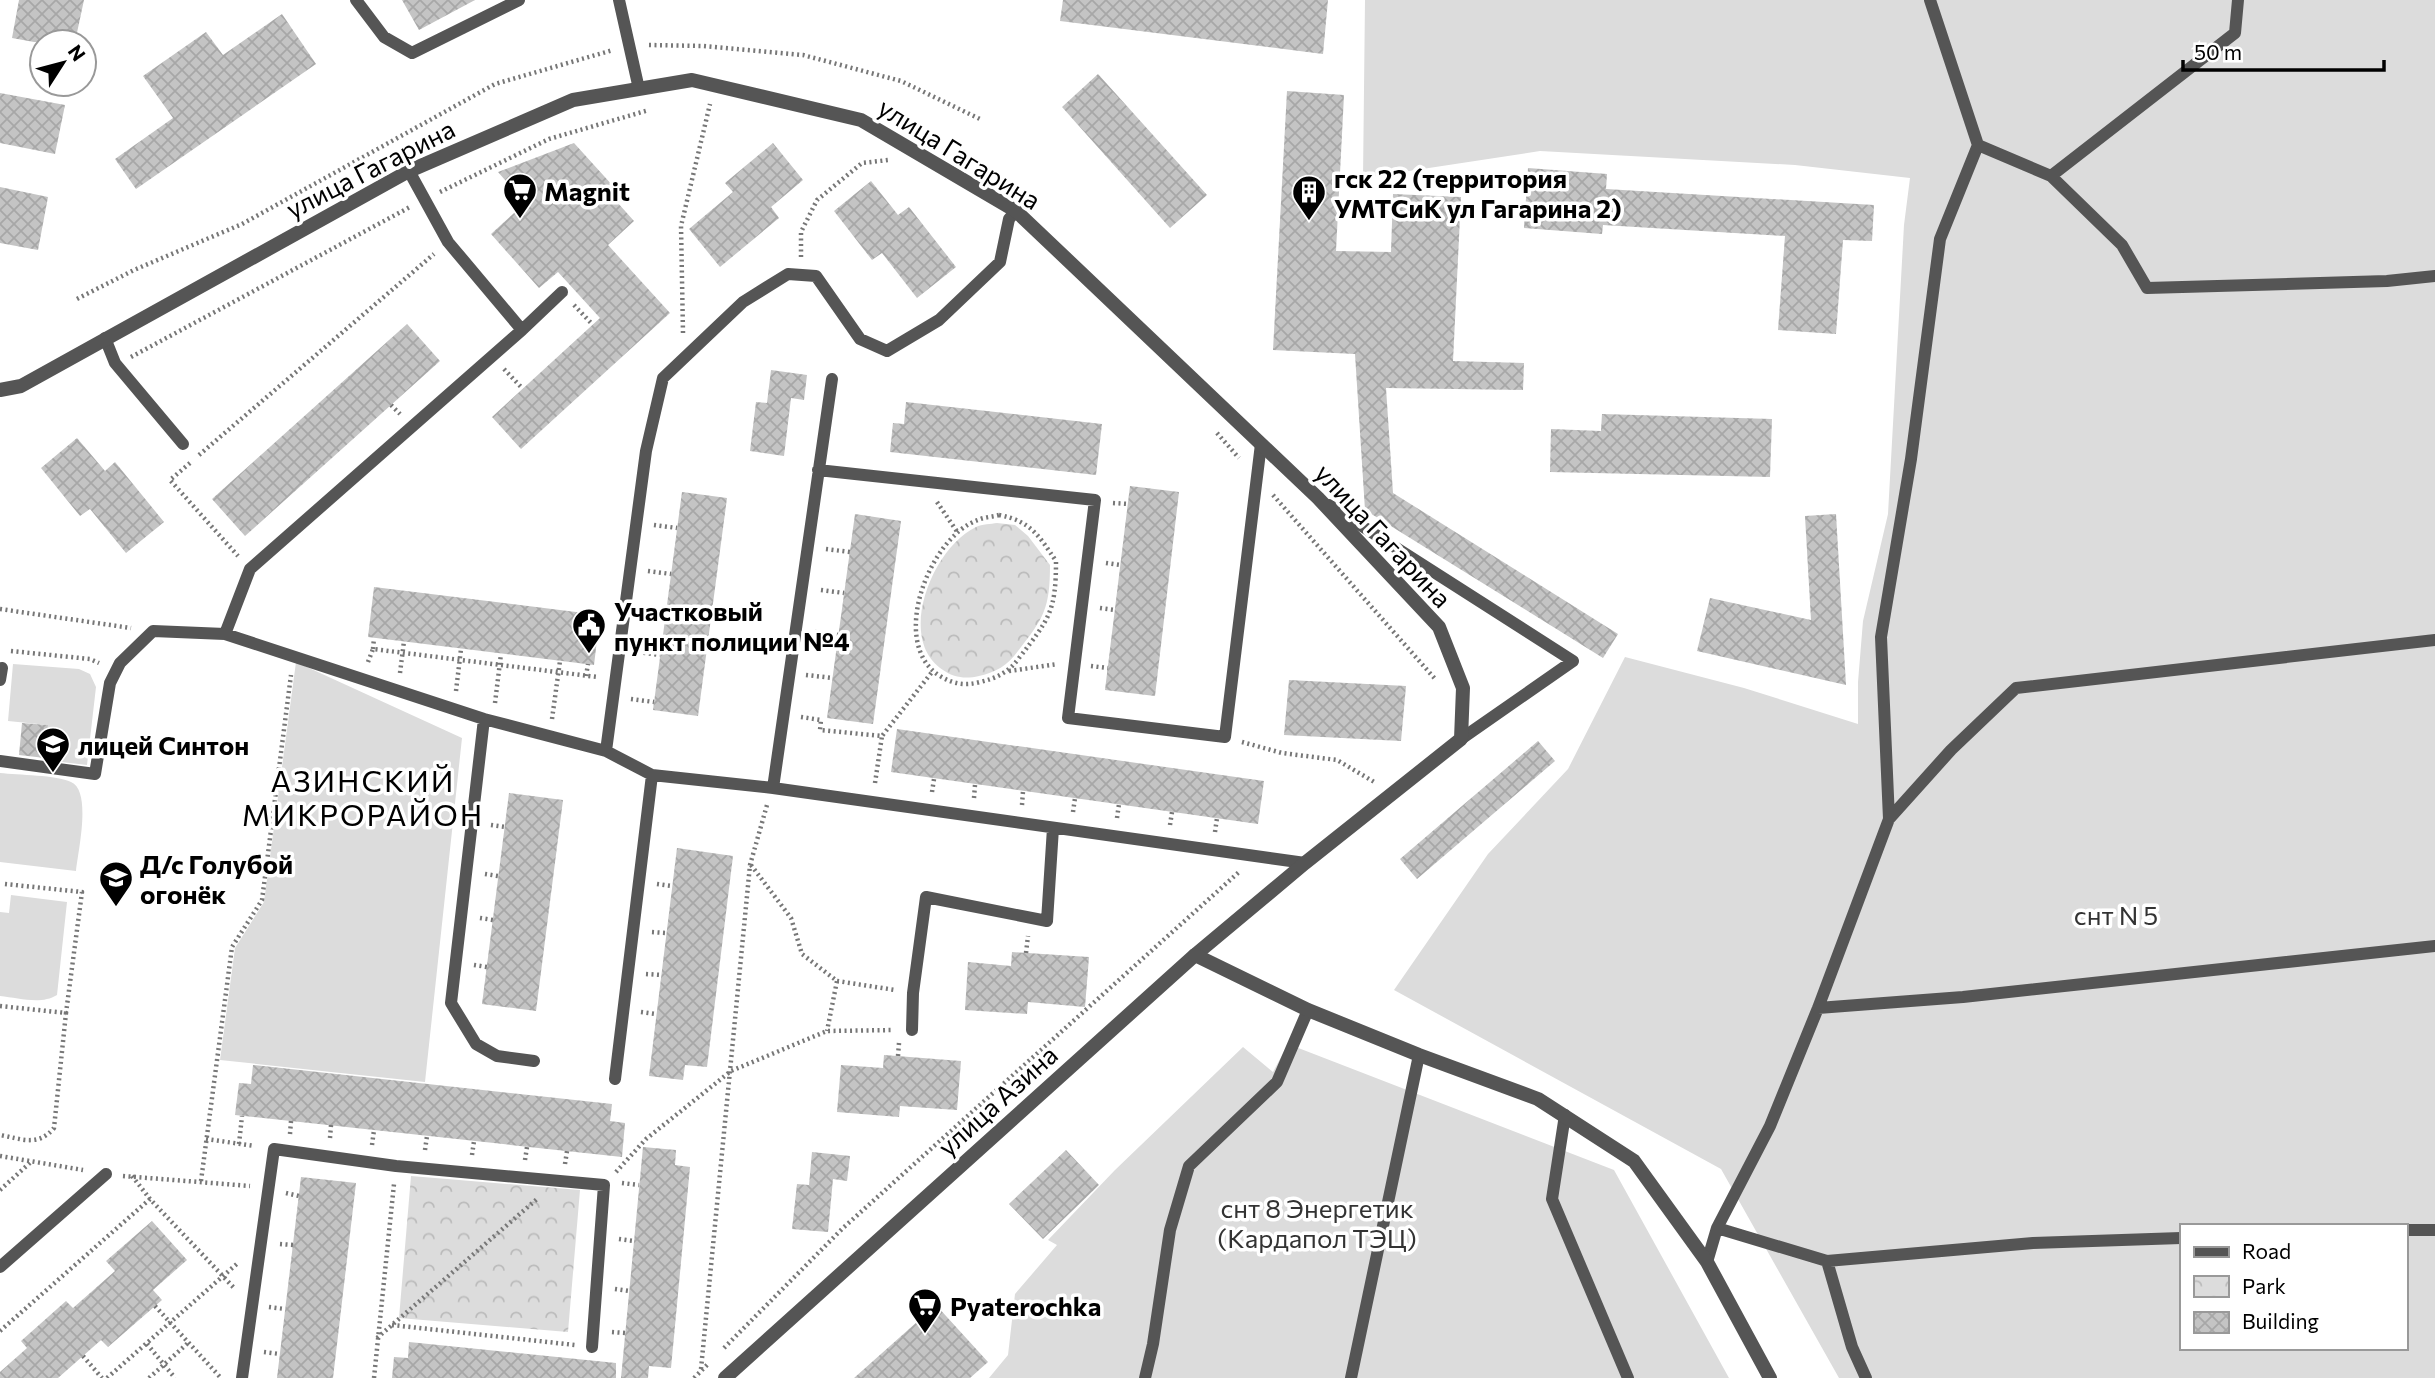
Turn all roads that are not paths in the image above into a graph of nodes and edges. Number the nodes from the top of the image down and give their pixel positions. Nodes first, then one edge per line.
1 (356, 0) edge
2 (519, 0) edge
3 (619, 0) edge
4 (1930, 0) edge
5 (2238, 0) edge
6 (639, 89) junction
7 (1978, 145) junction
8 (409, 171) junction
9 (2051, 176) junction
10 (1016, 211) junction
11 (2435, 276) edge
12 (562, 292) road end
13 (522, 330) junction
14 (105, 338) junction
15 (832, 379) dead end
16 (0, 390) edge
17 (183, 444) dead end
18 (1261, 444) junction
19 (818, 470) junction
20 (1318, 498) junction
21 (225, 634) junction
22 (2435, 640) edge
23 (489, 720) junction
24 (1461, 739) junction
25 (606, 751) junction
26 (0, 761) edge
27 (652, 775) junction
28 (773, 788) junction
29 (1889, 819) junction
30 (1053, 828) junction
31 (1305, 863) junction
32 (2435, 946) edge
33 (1195, 955) junction
34 (1818, 1009) junction
35 (1308, 1010) junction
36 (912, 1030) road end
37 (1419, 1055) junction
38 (534, 1061) dead end
39 (615, 1079) dead end
40 (1565, 1115) junction
41 (106, 1174) road end
42 (1717, 1228) junction
43 (2407, 1230) edge
44 (2435, 1230) edge
45 (2180, 1238) edge
46 (1827, 1261) junction
47 (1707, 1262) junction
48 (0, 1267) edge
49 (592, 1347) road end
50 (242, 1378) edge
51 (725, 1378) edge
52 (1145, 1378) edge
53 (1351, 1378) edge
54 (1628, 1378) edge
55 (1770, 1378) edge
56 (1866, 1378) edge

1 - 2 lane
3 - 6 lane
4 - 7 lane
5 - 9 lane
6 - 8 street, улица Гагарина
6 - 10 street, улица Гагарина
7 - 9 lane
7 - 29 lane
8 - 13 lane
8 - 14 street, улица Гагарина
9 - 11 lane
10 - 18 street, улица Гагарина
10 - 25 lane
12 - 13 lane
13 - 21 lane
14 - 16 street, улица Гагарина
14 - 17 lane
15 - 19 lane
18 - 19 lane
18 - 20 street, улица Гагарина
19 - 28 lane
20 - 24 street, улица Гагарина
20 - 24 lane
21 - 23 lane
21 - 26 lane
22 - 29 lane
23 - 25 lane
23 - 38 lane
24 - 31 street, улица Азина
25 - 27 lane
27 - 28 lane
27 - 39 lane
28 - 30 lane
29 - 34 lane
30 - 31 lane
30 - 36 lane
31 - 33 street, улица Азина
32 - 34 lane
33 - 35 street
33 - 51 street, улица Азина
34 - 42 lane
35 - 37 street
35 - 52 lane
37 - 40 street
37 - 53 lane
40 - 47 street
40 - 54 lane
41 - 48 lane
42 - 46 lane
42 - 47 lane
43 - 44 lane
45 - 46 lane
46 - 56 lane
47 - 55 street
49 - 50 lane

